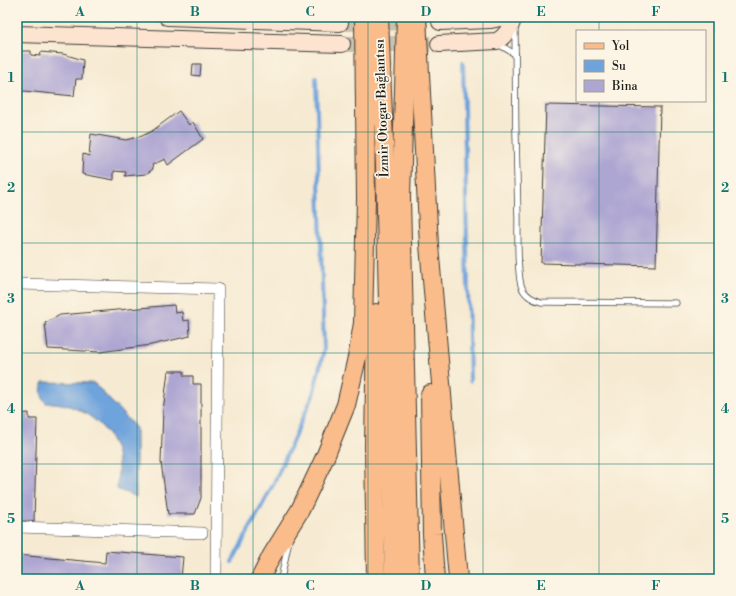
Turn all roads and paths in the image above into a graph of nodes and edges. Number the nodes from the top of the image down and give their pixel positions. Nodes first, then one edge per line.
1 (167, 17) edge
2 (364, 17) edge
3 (379, 17) edge
4 (406, 17) edge
5 (417, 17) edge
6 (507, 20) edge
7 (440, 22) tunnel mouth
8 (340, 23) tunnel mouth
9 (17, 34) edge
10 (491, 42) junction
11 (342, 44) tunnel mouth
12 (439, 44) tunnel mouth
13 (515, 54) junction
14 (393, 198) junction
15 (366, 199) junction
16 (429, 245) junction
17 (17, 284) edge
18 (676, 303) dead end
19 (300, 510) junction
20 (17, 527) edge
21 (202, 533) dead end
22 (434, 577) edge
23 (216, 579) edge
24 (260, 579) edge
25 (281, 579) edge
26 (376, 579) edge
27 (394, 579) edge
28 (410, 579) edge
29 (458, 579) edge

1 - 8 main road
2 - 15 main road
3 - 14 main road, İzmir Otogar Bağlantısı
4 - 14 main road
5 - 16 main road
6 - 7 main road
6 - 10 main road
6 - 13 lane
6 - 13 lane
9 - 11 main road
10 - 12 main road
10 - 13 lane
13 - 18 lane
14 - 27 main road
14 - 28 main road
15 - 19 main road
15 - 26 main road
16 - 22 main road
16 - 29 main road
17 - 23 street
19 - 24 main road
19 - 25 lane
20 - 21 street

